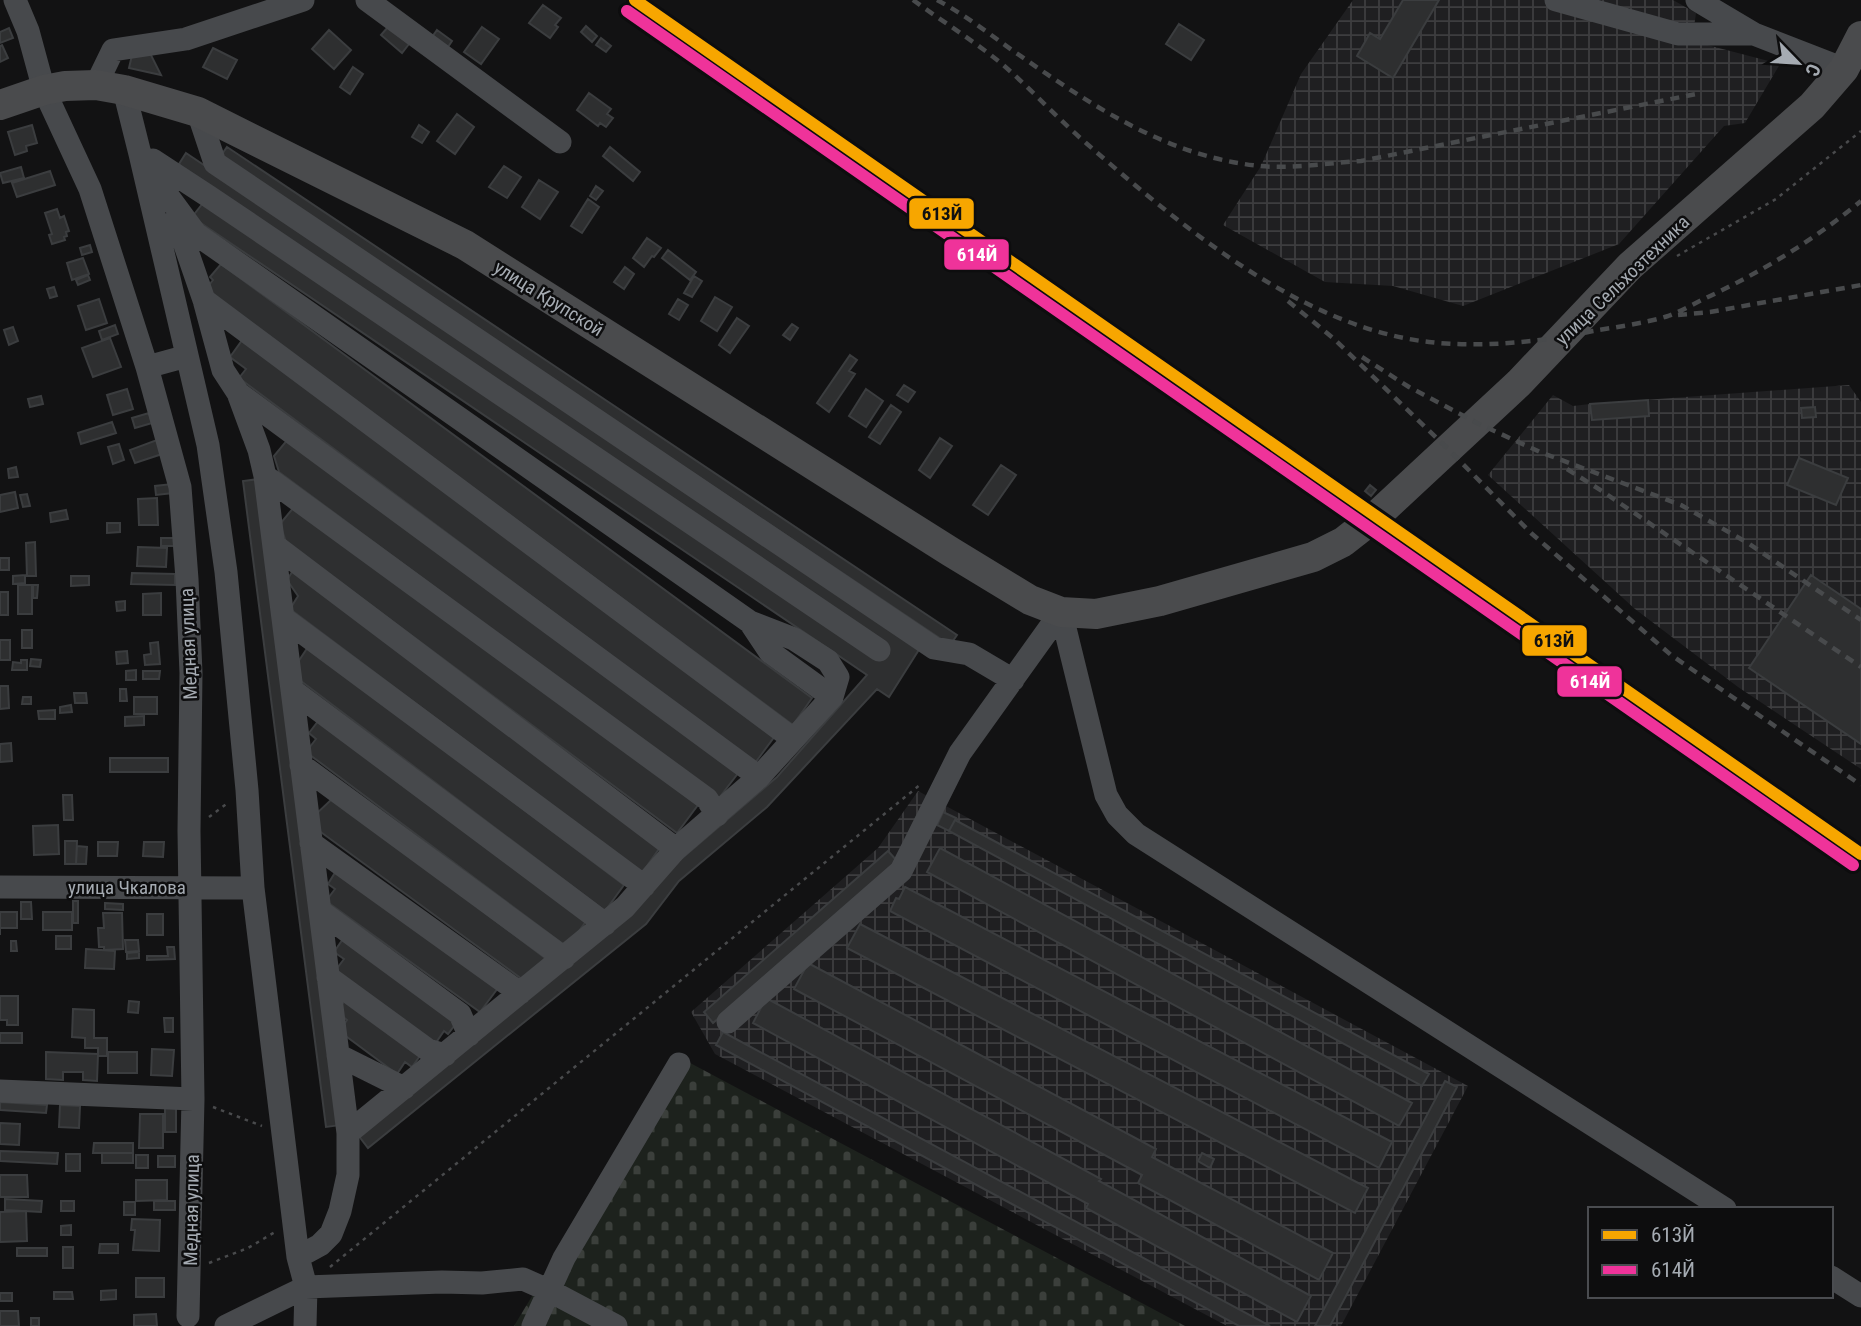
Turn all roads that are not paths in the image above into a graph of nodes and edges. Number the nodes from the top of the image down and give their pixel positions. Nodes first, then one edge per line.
1 (15, 0) edge
2 (303, 0) edge
3 (367, 0) edge
4 (1556, 0) edge
5 (1697, 0) edge
6 (246, 10) edge
7 (1754, 34) junction
8 (1861, 36) edge
9 (1844, 69) junction
10 (110, 87) junction
11 (44, 90) junction
12 (0, 105) edge
13 (198, 112) junction
14 (560, 142) dead end
15 (150, 159) junction
16 (168, 196) junction
17 (205, 300) junction
18 (187, 356) junction
19 (147, 367) junction
20 (238, 393) junction
21 (265, 476) junction
22 (274, 545) junction
23 (1061, 612) junction
24 (283, 618) junction
25 (879, 650) dead end
26 (1013, 680) junction
27 (292, 691) junction
28 (793, 739) junction
29 (301, 765) junction
30 (759, 777) junction
31 (717, 815) junction
32 (311, 843) junction
33 (676, 849) junction
34 (644, 886) junction
35 (0, 887) edge
36 (191, 887) junction
37 (253, 888) junction
38 (320, 911) junction
39 (605, 924) junction
40 (564, 958) junction
41 (328, 977) junction
42 (520, 993) junction
43 (728, 1022) dead end
44 (469, 1035) junction
45 (338, 1055) junction
46 (445, 1055) junction
47 (679, 1064) dead end
48 (404, 1088) junction
49 (0, 1091) edge
50 (193, 1099) junction
51 (348, 1133) junction
52 (1722, 1207) edge
53 (298, 1257) junction
54 (1833, 1278) edge
55 (306, 1287) junction
56 (550, 1291) junction
57 (1861, 1296) edge
58 (188, 1316) dead end
59 (226, 1326) edge
60 (288, 1326) edge
61 (305, 1326) edge
62 (533, 1326) edge
63 (616, 1326) edge

1 - 11 street, Медная улица
2 - 6 street
3 - 14 street
4 - 7 street
5 - 7 street
6 - 10 street
7 - 9 street
8 - 9 main road, улица Сельхозтехника
9 - 23 main road, улица Сельхозтехника
10 - 11 main road, улица Крупской
10 - 13 main road, улица Крупской
10 - 15 street
11 - 12 main road, улица Крупской
11 - 19 street, Медная улица
13 - 23 main road, улица Крупской
13 - 26 street
15 - 16 street
15 - 18 street
15 - 25 street
16 - 17 street
16 - 28 street
17 - 20 street
17 - 28 street
18 - 19 street
18 - 37 street
19 - 36 street, Медная улица
20 - 21 street
20 - 30 street
21 - 22 street
21 - 31 street
22 - 24 street
22 - 33 street
23 - 26 street
23 - 52 street
24 - 27 street
24 - 34 street
26 - 43 street
27 - 29 street
27 - 39 street
28 - 30 street
29 - 32 street
29 - 40 street
30 - 31 street
31 - 33 street
32 - 38 street
32 - 42 street
33 - 34 street
34 - 39 street
35 - 36 street, улица Чкалова
36 - 37 street, улица Чкалова
36 - 50 street, Медная улица
37 - 53 street
38 - 41 street
38 - 44 street
39 - 40 street
40 - 42 street
41 - 45 street
41 - 46 street
42 - 44 street
44 - 46 street
45 - 48 street
45 - 51 street
46 - 48 street
47 - 56 street
48 - 51 street
49 - 50 street
50 - 58 street, Медная улица
51 - 53 street
53 - 55 street
54 - 57 street
55 - 56 street
55 - 59 street
55 - 60 street
55 - 61 street
56 - 62 street
56 - 63 street

